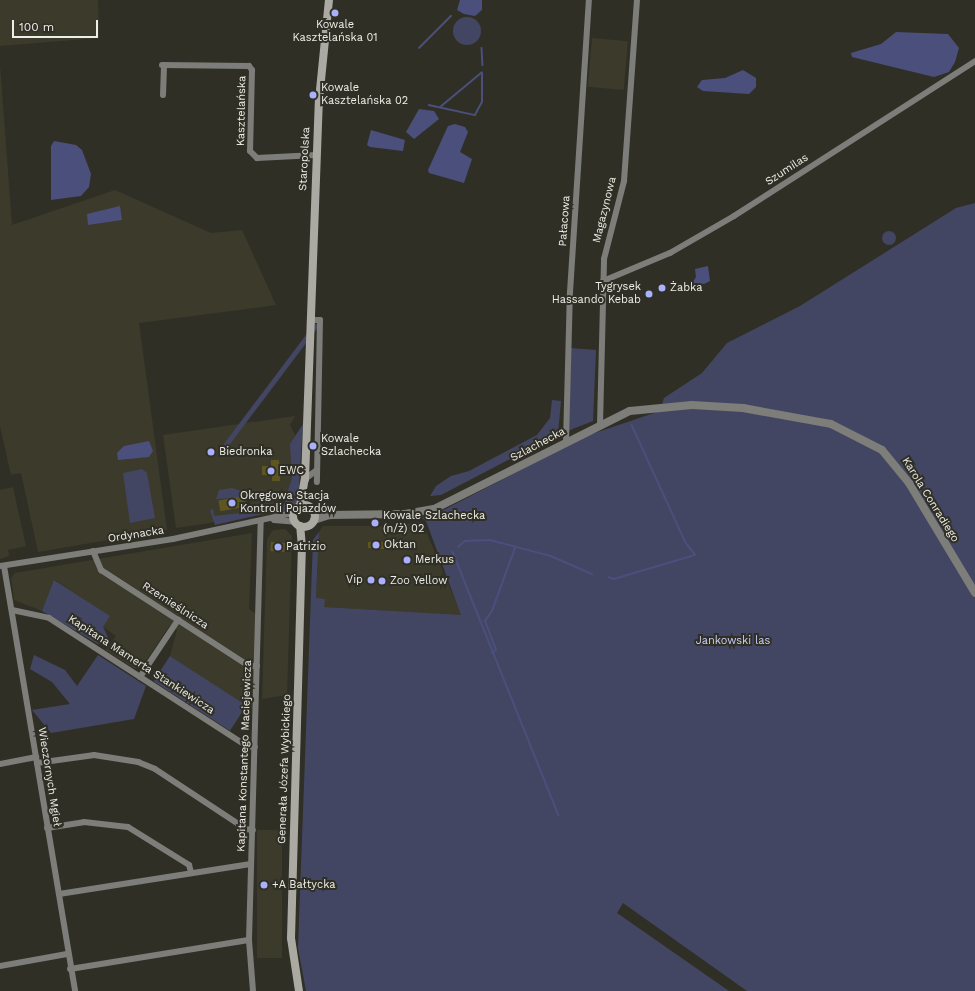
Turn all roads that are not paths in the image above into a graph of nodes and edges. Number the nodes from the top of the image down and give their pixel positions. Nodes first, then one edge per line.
1 (329, 0) edge
2 (589, 0) edge
3 (637, 0) edge
4 (975, 61) edge
5 (163, 95) dead end
6 (316, 155) junction
7 (603, 281) junction
8 (310, 320) junction
9 (760, 410) joint
10 (600, 425) junction
11 (566, 442) junction
12 (317, 470) junction
13 (305, 479) junction
14 (317, 482) dead end
15 (307, 508) junction
16 (293, 513) junction
17 (329, 515) junction
18 (274, 520) junction
19 (261, 522) junction
20 (311, 523) junction
21 (297, 524) junction
22 (302, 547) junction
23 (93, 551) junction
24 (2, 566) edge
25 (975, 593) edge
26 (12, 610) junction
27 (178, 620) junction
28 (257, 666) junction
29 (140, 677) junction
30 (255, 747) junction
31 (36, 760) junction
32 (0, 764) edge
33 (47, 828) junction
34 (253, 830) junction
35 (251, 864) junction
36 (190, 872) junction
37 (59, 894) junction
38 (249, 940) junction
39 (67, 954) junction
40 (0, 966) edge
41 (70, 968) junction
42 (74, 991) edge
43 (253, 991) edge
44 (299, 991) edge

1 - 6 main road, Staropolska
2 - 11 street, Pałacowa
3 - 7 street, Magazynowa
4 - 7 street, Szumilas
5 - 6 street, Kasztelańska
6 - 8 main road, Staropolska
7 - 10 street, Magazynowa
8 - 12 street
8 - 13 main road, Staropolska
9 - 10 street, Szlachecka
9 - 25 street, Karola Conradiego
10 - 11 street, Szlachecka
11 - 17 street, Szlachecka
12 - 13 street
12 - 14 street
13 - 15 main road, Staropolska
15 - 16 main road
15 - 17 street, Szlachecka
15 - 20 main road, Staropolska
16 - 18 street, Ordynacka
16 - 21 main road, Generała Józefa Wybickiego
17 - 20 street, Szlachecka
18 - 19 street, Ordynacka
18 - 21 street, Ordynacka
19 - 23 street, Ordynacka
19 - 28 street, Kapitana Konstantego Maciejewicza
20 - 21 main road
20 - 22 main road, Generała Józefa Wybickiego
21 - 22 main road, Generała Józefa Wybickiego
22 - 44 main road, Generała Józefa Wybickiego
23 - 24 street, Ordynacka
23 - 27 street, Rzemieślnicza
24 - 26 street, Wieczornych Mgieł
26 - 29 street, Kapitana Mamerta Stankiewicza
26 - 31 street, Wieczornych Mgieł
27 - 28 street, Rzemieślnicza
27 - 29 street
28 - 30 street, Kapitana Konstantego Maciejewicza
29 - 30 street, Kapitana Mamerta Stankiewicza
30 - 34 street, Kapitana Konstantego Maciejewicza
31 - 32 street
31 - 33 street, Wieczornych Mgieł
31 - 34 street
33 - 36 street
33 - 37 street, Wieczornych Mgieł
34 - 35 street, Kapitana Konstantego Maciejewicza
35 - 36 street
35 - 38 street, Kapitana Konstantego Maciejewicza
36 - 37 street
37 - 39 street, Wieczornych Mgieł
38 - 41 street
38 - 43 street, Kapitana Konstantego Maciejewicza
39 - 40 street
39 - 41 street, Wieczornych Mgieł
41 - 42 street, Wieczornych Mgieł

